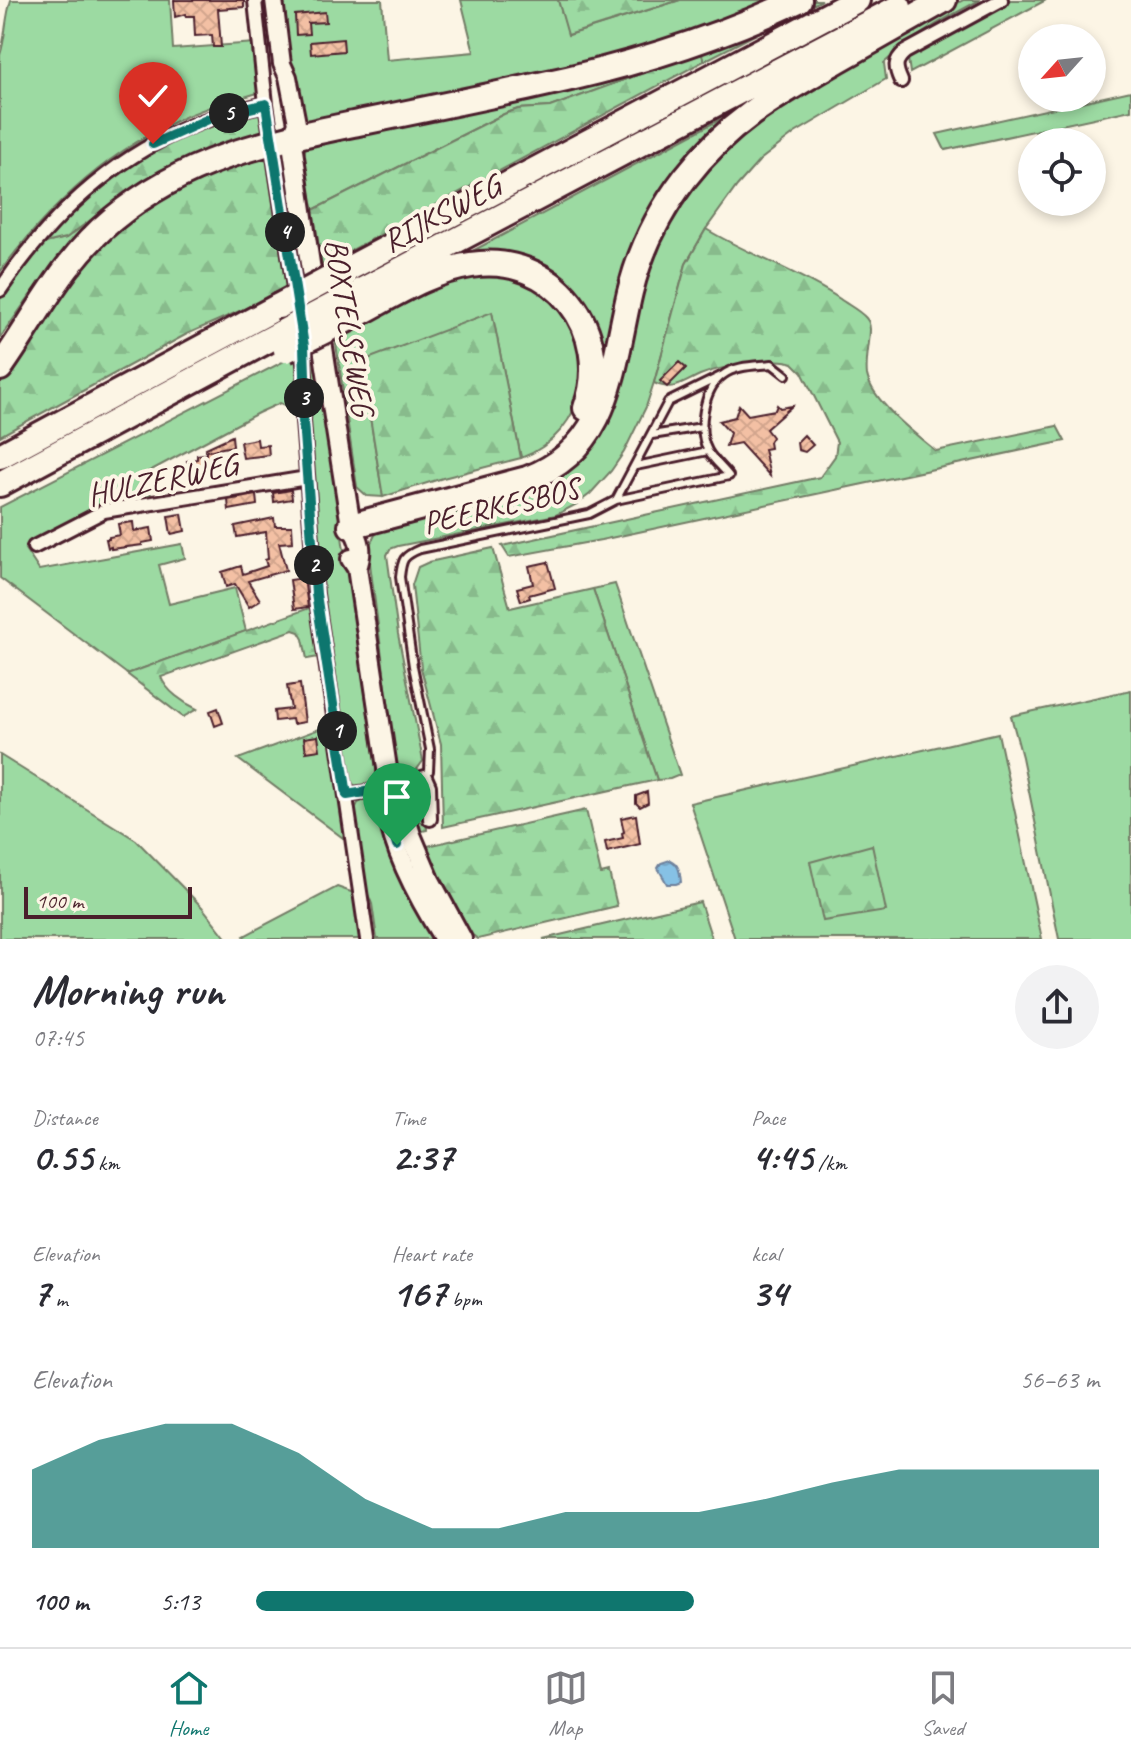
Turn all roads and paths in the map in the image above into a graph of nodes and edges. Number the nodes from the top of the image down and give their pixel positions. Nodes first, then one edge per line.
1 (257, 0) edge
2 (274, 0) edge
3 (799, 0) edge
4 (857, 0) edge
5 (913, 0) edge
6 (944, 0) edge
7 (1001, 0) edge
8 (901, 81) dead end
9 (266, 104) junction
10 (281, 139) junction
11 (0, 290) edge
12 (351, 307) junction
13 (0, 368) edge
14 (786, 375) dead end
15 (721, 376) junction
16 (702, 427) junction
17 (652, 435) junction
18 (708, 451) junction
19 (0, 456) edge
20 (636, 466) junction
21 (307, 478) junction
22 (0, 484) edge
23 (616, 500) junction
24 (350, 519) junction
25 (34, 547) dead end
26 (425, 777) junction
27 (390, 788) junction
28 (347, 795) junction
29 (430, 819) dead end
30 (367, 939) edge
31 (444, 939) edge
32 (462, 939) edge

1 - 9 street, BOXTELSEWEG
2 - 10 street, BOXTELSEWEG
3 - 10 highway
4 - 19 highway, RIJKSWEG, bridge
5 - 12 highway, RIJKSWEG
6 - 24 highway
7 - 8 street
9 - 10 street, BOXTELSEWEG
9 - 11 street
10 - 13 highway
10 - 21 street, BOXTELSEWEG
10 - 24 main road, BOXTELSEWEG
12 - 22 highway, RIJKSWEG, bridge
12 - 24 highway
14 - 15 lane, PEERKESBOS
15 - 16 lane
15 - 17 lane, PEERKESBOS
16 - 17 lane
16 - 18 lane
17 - 20 lane, PEERKESBOS
18 - 20 lane
18 - 23 lane
20 - 23 lane, PEERKESBOS
21 - 25 street, HULZERWEG
21 - 28 street, BOXTELSEWEG
23 - 26 lane, PEERKESBOS
24 - 27 main road, BOXTELSEWEG
26 - 27 street
26 - 29 street, PEERKESBOS
27 - 28 street
27 - 31 main road
27 - 32 main road
28 - 30 street, BOXTELSEWEG

